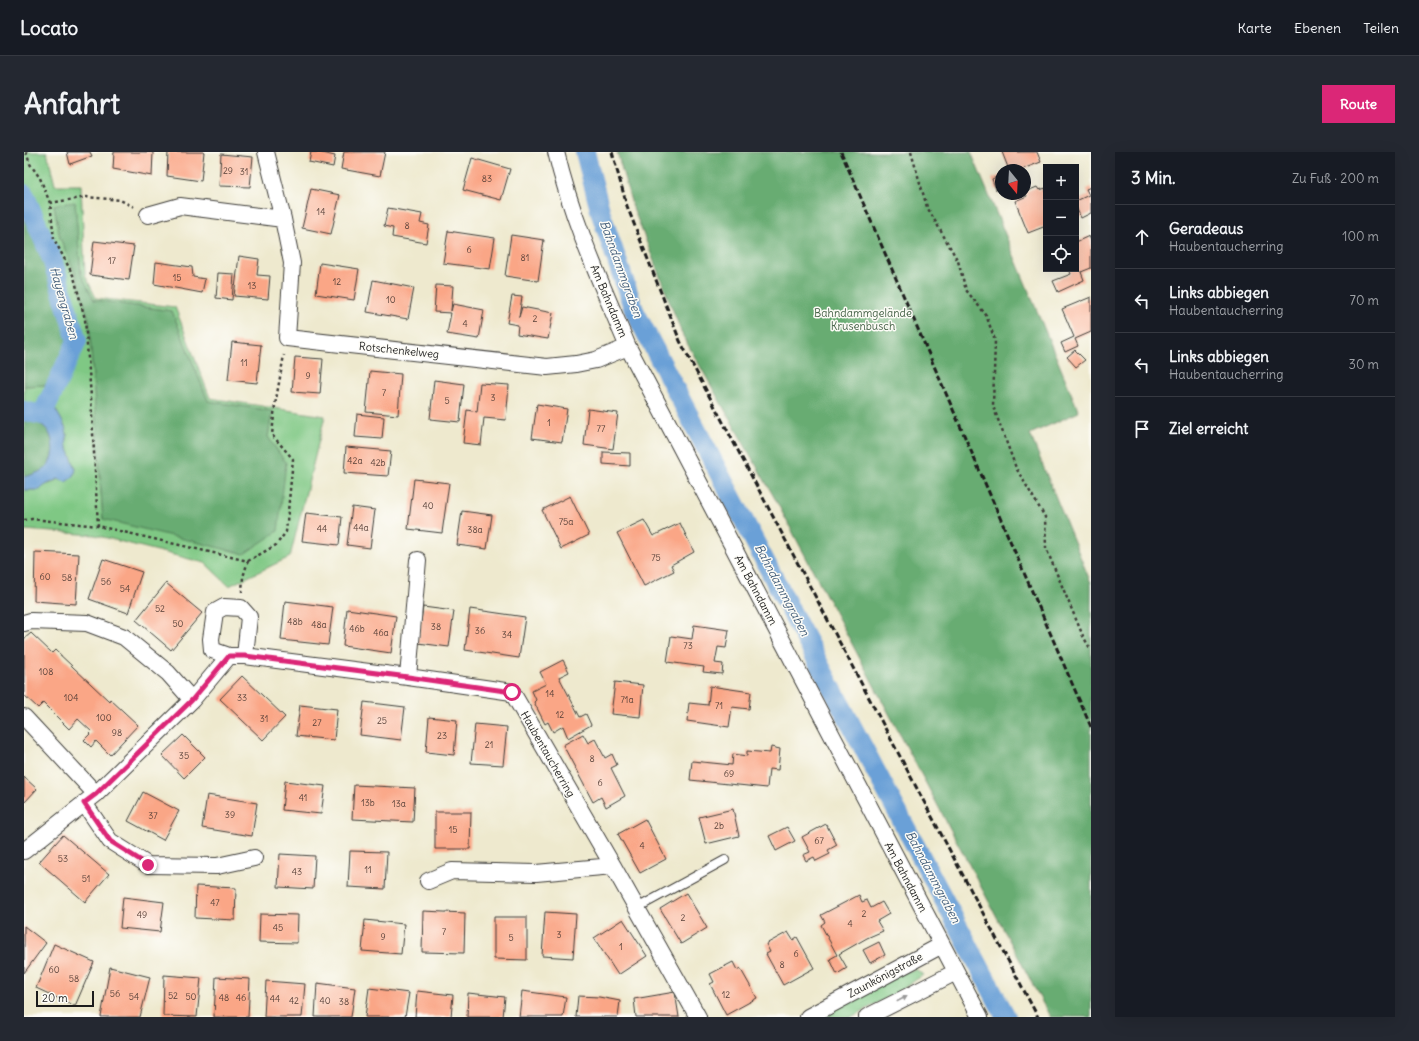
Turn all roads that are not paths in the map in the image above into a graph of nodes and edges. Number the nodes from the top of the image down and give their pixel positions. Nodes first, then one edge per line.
1 (266, 152) edge
2 (556, 152) edge
3 (148, 215) road end
4 (283, 219) junction
5 (628, 347) junction
6 (418, 560) dead end
7 (24, 623) edge
8 (237, 656) junction
9 (408, 677) junction
10 (192, 700) junction
11 (24, 718) edge
12 (90, 799) junction
13 (24, 852) edge
14 (254, 858) dead end
15 (725, 860) dead end
16 (613, 866) junction
17 (428, 881) dead end
18 (637, 908) junction
19 (942, 945) junction
20 (956, 972) junction
21 (698, 1017) edge
22 (808, 1017) edge
23 (867, 1017) edge
24 (980, 1017) edge

1 - 4 street
2 - 5 street, Am Bahndamm
3 - 4 street
4 - 5 street, Rotschenkelweg
5 - 19 street, Am Bahndamm
6 - 9 street
7 - 10 street
8 - 8 street, Haubentaucherring
8 - 9 street, Haubentaucherring
8 - 10 street
9 - 16 street, Haubentaucherring
10 - 12 street
11 - 12 street
12 - 13 street
12 - 14 street
15 - 18 lane
16 - 17 street
16 - 18 street, Haubentaucherring
18 - 21 street, Haubentaucherring
19 - 20 street, Am Bahndamm
19 - 22 street, Zaunkönigstraße
23 -> 20 street
20 - 24 street, Am Bahndamm

